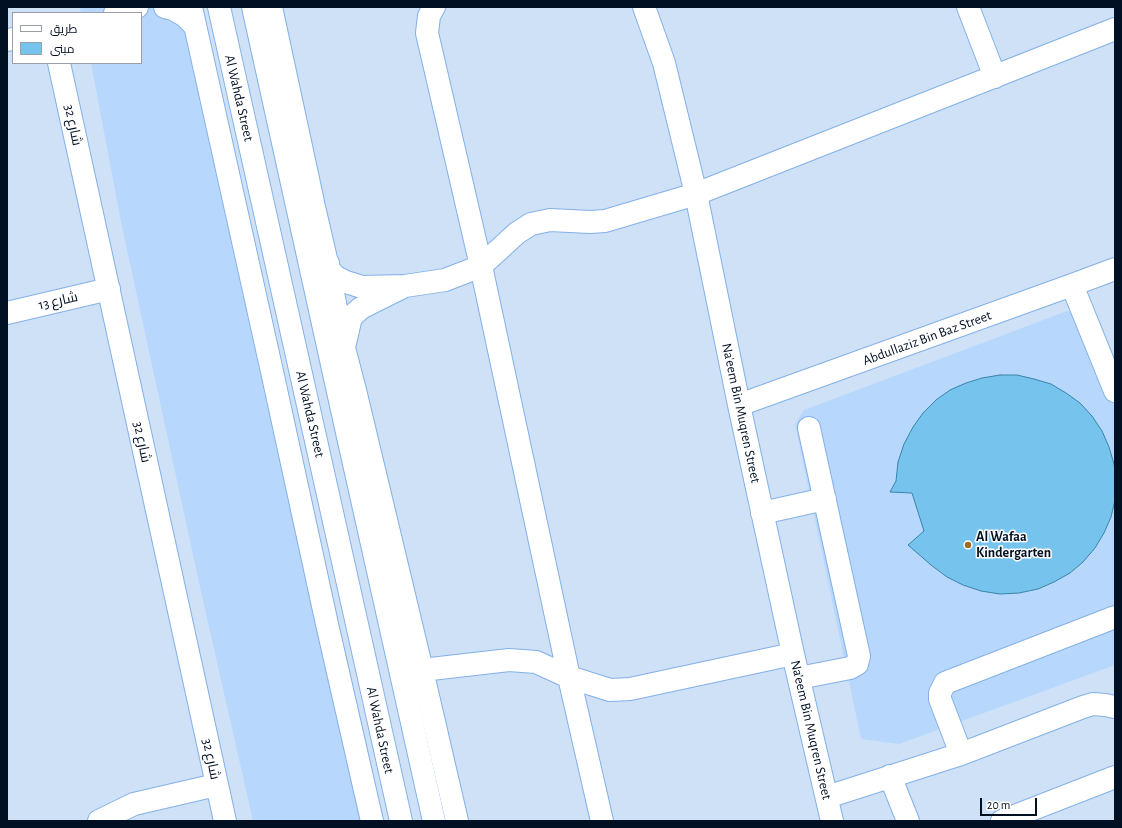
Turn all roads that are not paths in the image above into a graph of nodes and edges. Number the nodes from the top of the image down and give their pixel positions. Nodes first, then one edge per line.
1 (137, 7) edge
2 (165, 7) edge
3 (219, 7) edge
4 (253, 7) edge
5 (271, 7) edge
6 (434, 7) edge
7 (644, 7) edge
8 (968, 7) edge
9 (119, 12) edge
10 (193, 17) edge
11 (1115, 29) edge
12 (59, 64) edge
13 (995, 77) junction
14 (292, 179) junction
15 (696, 194) junction
16 (314, 207) junction
17 (327, 263) junction
18 (481, 266) junction
19 (1115, 269) edge
20 (405, 286) junction
21 (1072, 286) junction
22 (109, 289) junction
23 (7, 313) edge
24 (344, 348) junction
25 (355, 390) junction
26 (1115, 391) edge
27 (738, 405) junction
28 (809, 428) dead end
29 (348, 437) junction
30 (825, 499) junction
31 (762, 513) junction
32 (1115, 617) edge
33 (793, 654) junction
34 (422, 670) junction
35 (569, 677) junction
36 (799, 678) junction
37 (1115, 707) edge
38 (961, 754) junction
39 (388, 769) junction
40 (890, 776) junction
41 (1115, 777) edge
42 (216, 785) junction
43 (827, 796) junction
44 (430, 802) edge
45 (99, 821) edge
46 (224, 821) edge
47 (372, 821) edge
48 (401, 821) edge
49 (445, 821) edge
50 (457, 821) edge
51 (602, 821) edge
52 (832, 821) edge
53 (908, 821) edge
54 (1002, 821) edge

1 - 9 street
2 - 10 street
3 - 39 street, Al Wahda Street
4 - 14 street
5 - 16 street
6 - 18 street
7 - 15 street, Na'eem Bin Muqren Street
8 - 13 street
10 - 47 street
11 - 13 street
12 - 22 street, شارع 32
13 - 15 street
14 - 16 street
14 - 29 street
15 - 18 street
15 - 27 street, Na'eem Bin Muqren Street
16 - 17 street
17 - 20 street
17 - 24 street
18 - 20 street
18 - 35 street
19 - 21 street, Abdullaziz Bin Baz Street
20 - 24 street
21 - 26 street
21 - 27 street, Abdullaziz Bin Baz Street
22 - 23 street, شارع 13
22 - 42 street, شارع 32
24 - 25 street
25 - 29 street
25 - 34 street
27 - 31 street, Na'eem Bin Muqren Street
28 - 30 street
29 - 44 street
30 - 31 street
30 - 36 street
31 - 33 street, Na'eem Bin Muqren Street
32 - 38 street
33 - 35 street
33 - 36 street, Na'eem Bin Muqren Street
34 - 35 street
34 - 50 street
35 - 51 street
36 - 43 street, Na'eem Bin Muqren Street
37 - 38 street
38 - 40 street
39 - 44 street
39 - 48 street, Al Wahda Street
40 - 43 street
40 - 53 street
41 - 54 street
42 - 45 street
42 - 46 street, شارع 32
43 - 52 street, Na'eem Bin Muqren Street
44 - 49 street

